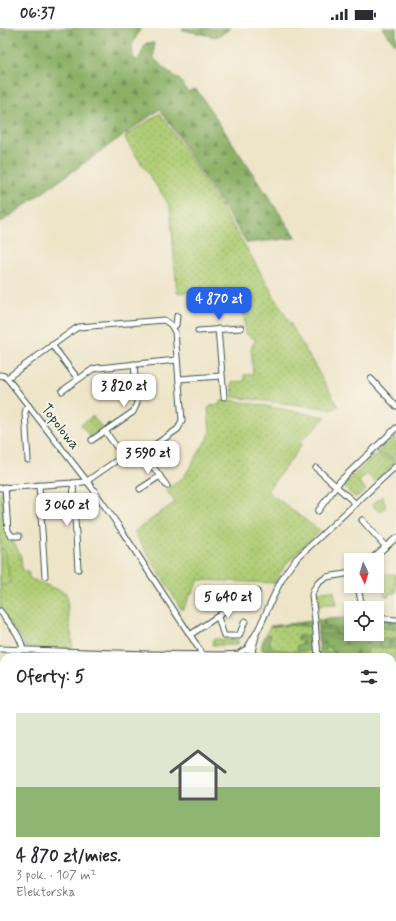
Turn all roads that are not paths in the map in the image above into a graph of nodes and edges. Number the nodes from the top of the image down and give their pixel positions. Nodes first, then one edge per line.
1 (177, 316) dead end
2 (173, 327) junction
3 (241, 328) dead end
4 (218, 330) junction
5 (198, 331) dead end
6 (52, 345) junction
7 (177, 360) junction
8 (134, 364) junction
9 (4, 376) edge
10 (221, 376) junction
11 (179, 379) junction
12 (372, 379) dead end
13 (78, 380) junction
14 (62, 391) dead end
15 (224, 397) dead end
16 (29, 406) junction
17 (396, 406) edge
18 (396, 428) edge
19 (105, 431) junction
20 (92, 440) dead end
21 (143, 453) junction
22 (123, 456) junction
23 (28, 460) dead end
24 (396, 466) edge
25 (316, 468) dead end
26 (160, 476) junction
27 (87, 481) junction
28 (73, 483) junction
29 (39, 485) junction
30 (167, 486) dead end
31 (337, 486) junction
32 (3, 487) edge
33 (140, 490) dead end
34 (356, 504) junction
35 (318, 511) dead end
36 (362, 520) dead end
37 (19, 536) dead end
38 (396, 538) edge
39 (386, 547) junction
40 (379, 553) edge
41 (78, 569) dead end
42 (344, 574) edge
43 (45, 576) dead end
44 (257, 592) dead end
45 (0, 611) edge
46 (218, 617) junction
47 (384, 619) edge
48 (396, 620) edge
49 (245, 621) dead end
50 (190, 636) junction
51 (0, 649) edge
52 (23, 650) junction
53 (90, 653) edge
54 (201, 653) edge
55 (241, 653) edge
56 (251, 653) edge
57 (318, 653) edge

1 - 2 street
2 - 6 street
2 - 7 street
3 - 4 street
4 - 5 street
4 - 10 street
6 - 9 street
6 - 13 street
7 - 8 street
7 - 11 street
8 - 13 street
8 - 19 street
9 - 16 street, Topolowa
10 - 11 street
10 - 15 street
11 - 21 street
12 - 17 street
13 - 14 street
16 - 23 street
16 - 27 street, Topolowa
18 - 31 street
19 - 20 street
19 - 22 street
21 - 22 street
21 - 26 street
22 - 27 street
24 - 34 street
25 - 31 street
26 - 30 street
26 - 33 street
27 - 28 street
27 - 50 street, Topolowa
28 - 29 street
28 - 41 street
29 - 32 street
29 - 43 street
31 - 34 street
31 - 35 street
32 - 37 street
34 - 56 street
36 - 39 street
38 - 39 street
39 - 40 street
42 - 57 street
44 - 46 street
45 - 52 street
46 - 49 street
46 - 50 street
47 - 48 street
50 - 54 street, Topolowa
51 - 52 street
52 - 53 street
55 - 56 street

